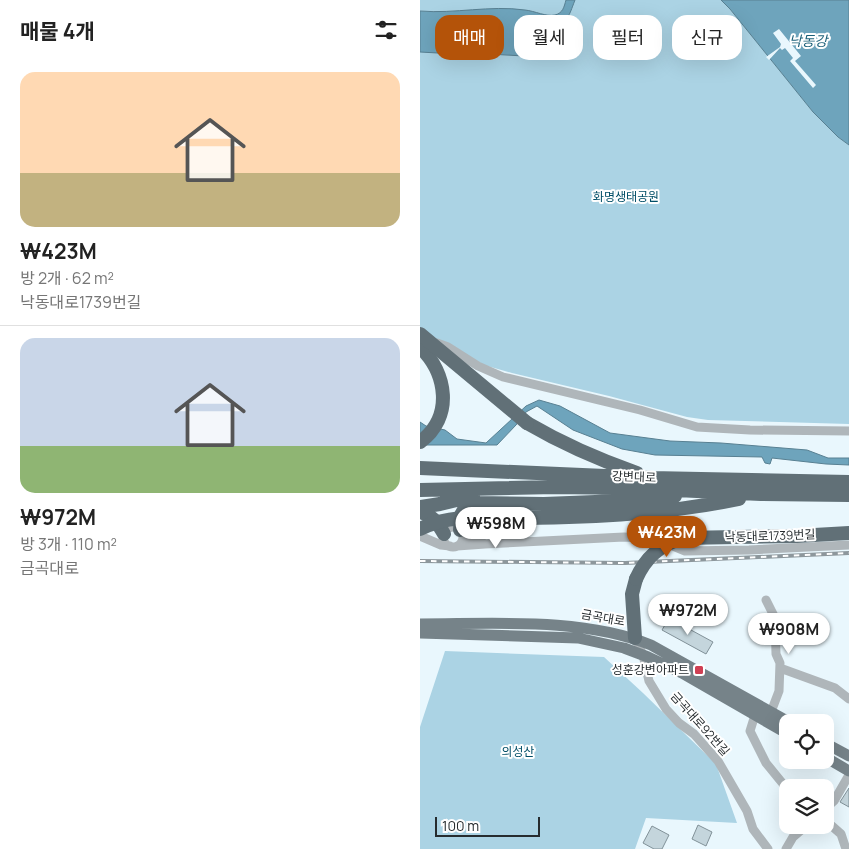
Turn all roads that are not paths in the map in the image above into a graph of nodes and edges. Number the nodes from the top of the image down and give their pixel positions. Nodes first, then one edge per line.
1 (420, 335) edge
2 (420, 347) edge
3 (849, 431) edge
4 (420, 442) edge
5 (420, 468) edge
6 (652, 478) junction
7 (849, 482) edge
8 (509, 488) junction
9 (420, 490) edge
10 (699, 491) junction
11 (761, 494) junction
12 (849, 495) edge
13 (420, 507) edge
14 (420, 512) edge
15 (420, 529) edge
16 (461, 532) junction
17 (849, 533) edge
18 (420, 536) edge
19 (448, 541) junction
20 (485, 544) junction
21 (849, 545) edge
22 (766, 600) dead end
23 (420, 624) edge
24 (420, 633) edge
25 (635, 638) junction
26 (643, 655) junction
27 (780, 668) junction
28 (849, 699) edge
29 (771, 712) junction
30 (755, 714) junction
31 (779, 716) edge
32 (779, 729) edge
33 (834, 748) edge
34 (849, 756) edge
35 (834, 762) edge
36 (849, 771) edge
37 (849, 775) edge
38 (779, 779) edge
39 (834, 801) edge
40 (834, 828) edge
41 (796, 834) edge
42 (768, 849) edge
43 (786, 849) edge
44 (846, 849) edge

1 - 3 street
1 - 6 highway, bridge
2 - 4 highway
5 - 6 highway, 강변대로
6 - 7 highway, 강변대로
8 - 9 highway, 강변대로
8 - 10 highway, 강변대로
8 - 13 highway
10 - 11 highway, 강변대로
10 - 16 highway
11 - 12 highway, 강변대로
11 - 15 highway, bridge
14 - 19 highway
16 - 19 street
16 - 19 street
16 - 20 street
17 - 25 highway, bridge
18 - 19 street
19 - 20 street, 낙동대로1739번길
20 - 21 street, 낙동대로1739번길
22 - 27 street
23 - 25 main road, 금곡대로
24 - 26 main road, 금곡대로
25 - 26 street, 금곡대로92번길
25 - 29 main road, 금곡대로
26 - 30 main road, 금곡대로
26 - 42 street, 금곡대로92번길
27 - 28 street
27 - 29 street
29 - 31 main road, 금곡대로
30 - 32 main road, 금곡대로
30 - 38 street
33 - 34 main road
35 - 36 main road
37 - 39 street
40 - 44 street
41 - 43 street

